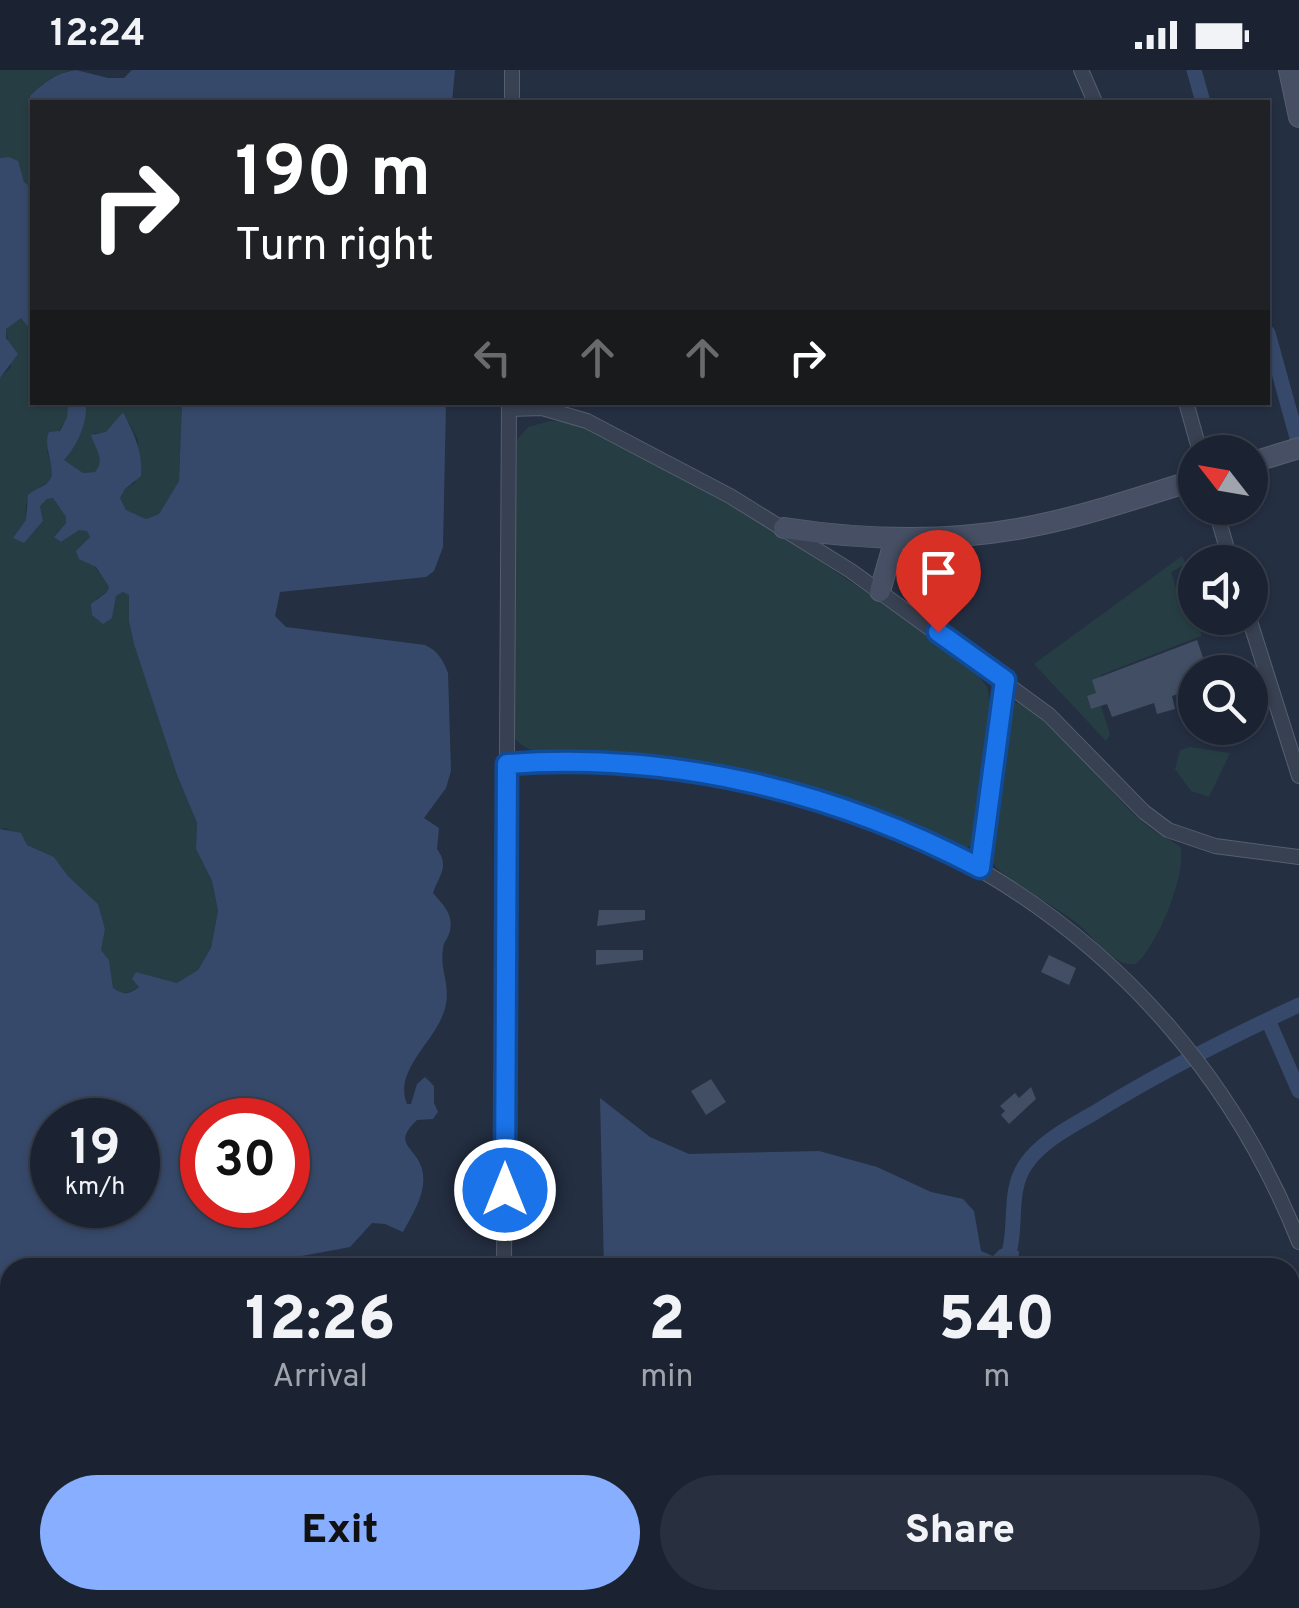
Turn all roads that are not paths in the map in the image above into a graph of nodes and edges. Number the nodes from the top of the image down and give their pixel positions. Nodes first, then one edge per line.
1 (512, 70) edge
2 (1081, 70) edge
3 (1294, 83) edge
4 (512, 100) edge
5 (1094, 100) edge
6 (1299, 117) edge
7 (1187, 405) edge
8 (509, 406) edge
9 (1195, 435) edge
10 (1299, 448) edge
11 (1268, 457) edge
12 (1178, 485) edge
13 (784, 528) junction
14 (895, 539) junction
15 (880, 590) junction
16 (1253, 635) edge
17 (1005, 680) junction
18 (507, 764) junction
19 (1299, 776) edge
20 (1299, 857) edge
21 (980, 868) junction
22 (1299, 1242) edge
23 (504, 1258) edge

1 - 4 street
2 - 5 street
3 - 6 main road
7 - 9 street
8 - 13 street
8 - 18 street
10 - 11 main road
12 - 14 main road
13 - 14 main road
13 - 15 street
14 - 15 main road
15 - 17 street
16 - 19 street
17 - 20 street
17 - 21 street
18 - 21 street
18 - 23 street
21 - 22 street

